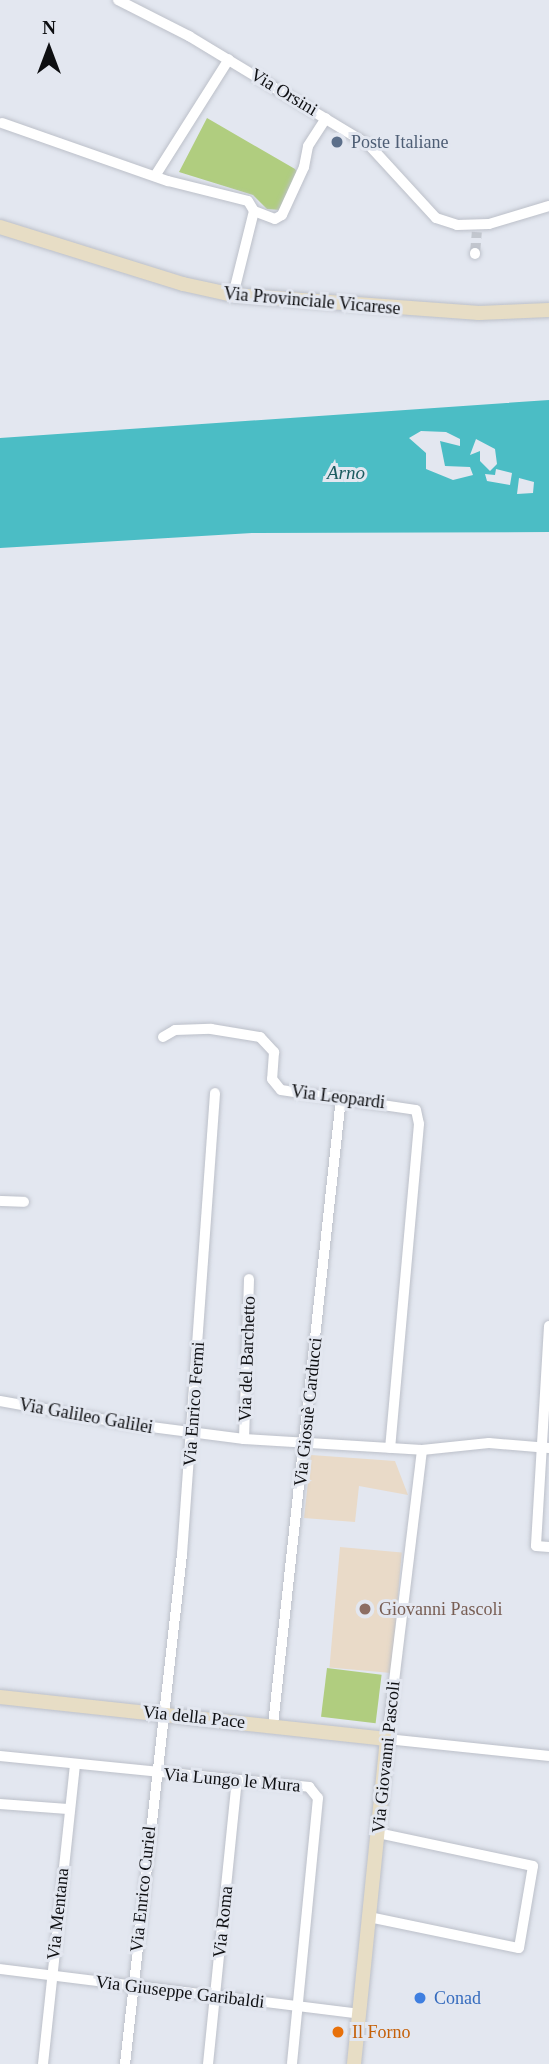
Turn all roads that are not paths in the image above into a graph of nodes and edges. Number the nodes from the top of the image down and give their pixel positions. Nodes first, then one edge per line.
1 (117, 0) edge
2 (229, 60) junction
3 (324, 121) junction
4 (2, 123) dead end
5 (155, 176) junction
6 (549, 206) edge
7 (254, 211) junction
8 (0, 227) edge
9 (233, 295) junction
10 (549, 310) edge
11 (163, 1037) dead end
12 (215, 1093) dead end
13 (341, 1098) junction
14 (0, 1201) edge
15 (24, 1202) dead end
16 (249, 1279) dead end
17 (549, 1326) edge
18 (0, 1401) edge
19 (193, 1434) junction
20 (244, 1438) junction
21 (304, 1443) junction
22 (390, 1448) junction
23 (544, 1448) edge
24 (422, 1450) junction
25 (549, 1547) edge
26 (0, 1696) edge
27 (165, 1714) junction
28 (273, 1725) junction
29 (387, 1738) junction
30 (549, 1755) edge
31 (0, 1756) edge
32 (75, 1765) junction
33 (156, 1773) junction
34 (237, 1780) junction
35 (0, 1804) edge
36 (68, 1809) junction
37 (378, 1833) junction
38 (369, 1917) junction
39 (0, 1969) edge
40 (51, 1976) junction
41 (133, 1987) junction
42 (216, 1997) junction
43 (297, 2007) junction
44 (359, 2014) junction
45 (43, 2064) edge
46 (125, 2064) edge
47 (208, 2064) edge
48 (292, 2064) edge
49 (354, 2064) edge

1 - 2 street, Via Orsini
2 - 3 street, Via Orsini
2 - 5 street
3 - 6 street, Via Orsini
3 - 7 street
4 - 5 street
5 - 7 street
7 - 9 street
8 - 9 main road, Via Provinciale Vicarese
9 - 10 main road, Via Provinciale Vicarese
11 - 13 street, Via Leopardi
12 - 19 street, Via Enrico Fermi
13 - 21 street, Via Giosuè Carducci
13 - 22 street, Via Leopardi
14 - 15 street
16 - 20 street, Via del Barchetto
17 - 23 street
18 - 19 street, Via Galileo Galilei
19 - 20 street, Via Galileo Galilei
19 - 27 street, Via Enrico Fermi
20 - 21 street, Via Galileo Galilei
21 - 22 street, Via Galileo Galilei
21 - 28 street, Via Giosuè Carducci
22 - 24 street, Via Galileo Galilei
23 - 24 street, Via Galileo Galilei
23 - 25 street
24 - 29 street, Via Giovanni Pascoli
26 - 27 main road, Via della Pace
27 - 28 main road, Via della Pace
27 - 33 street, Via Enrico Curiel
28 - 29 main road, Via della Pace
29 - 30 street
29 - 37 main road, Via Giovanni Pascoli
31 - 32 street, Via Lungo le Mura
32 - 33 street, Via Lungo le Mura
32 - 36 street, Via Mentana
33 - 34 street, Via Lungo le Mura
33 - 41 street, Via Enrico Curiel
34 - 42 street, Via Roma
34 - 43 street, Via Lungo le Mura
35 - 36 street
36 - 40 street, Via Mentana
37 - 38 main road, Via Giovanni Pascoli
37 - 38 street
38 - 44 main road, Via Giovanni Pascoli
39 - 40 street, Via Giuseppe Garibaldi
40 - 41 street, Via Giuseppe Garibaldi
40 - 45 street, Via Mentana
41 - 42 street, Via Giuseppe Garibaldi
41 - 46 street, Via Enrico Curiel
42 - 43 street, Via Giuseppe Garibaldi
42 - 47 street, Via Roma
43 - 44 street, Via Giuseppe Garibaldi
43 - 48 street, Via Lungo le Mura
44 - 49 main road, Via Giovanni Pascoli

